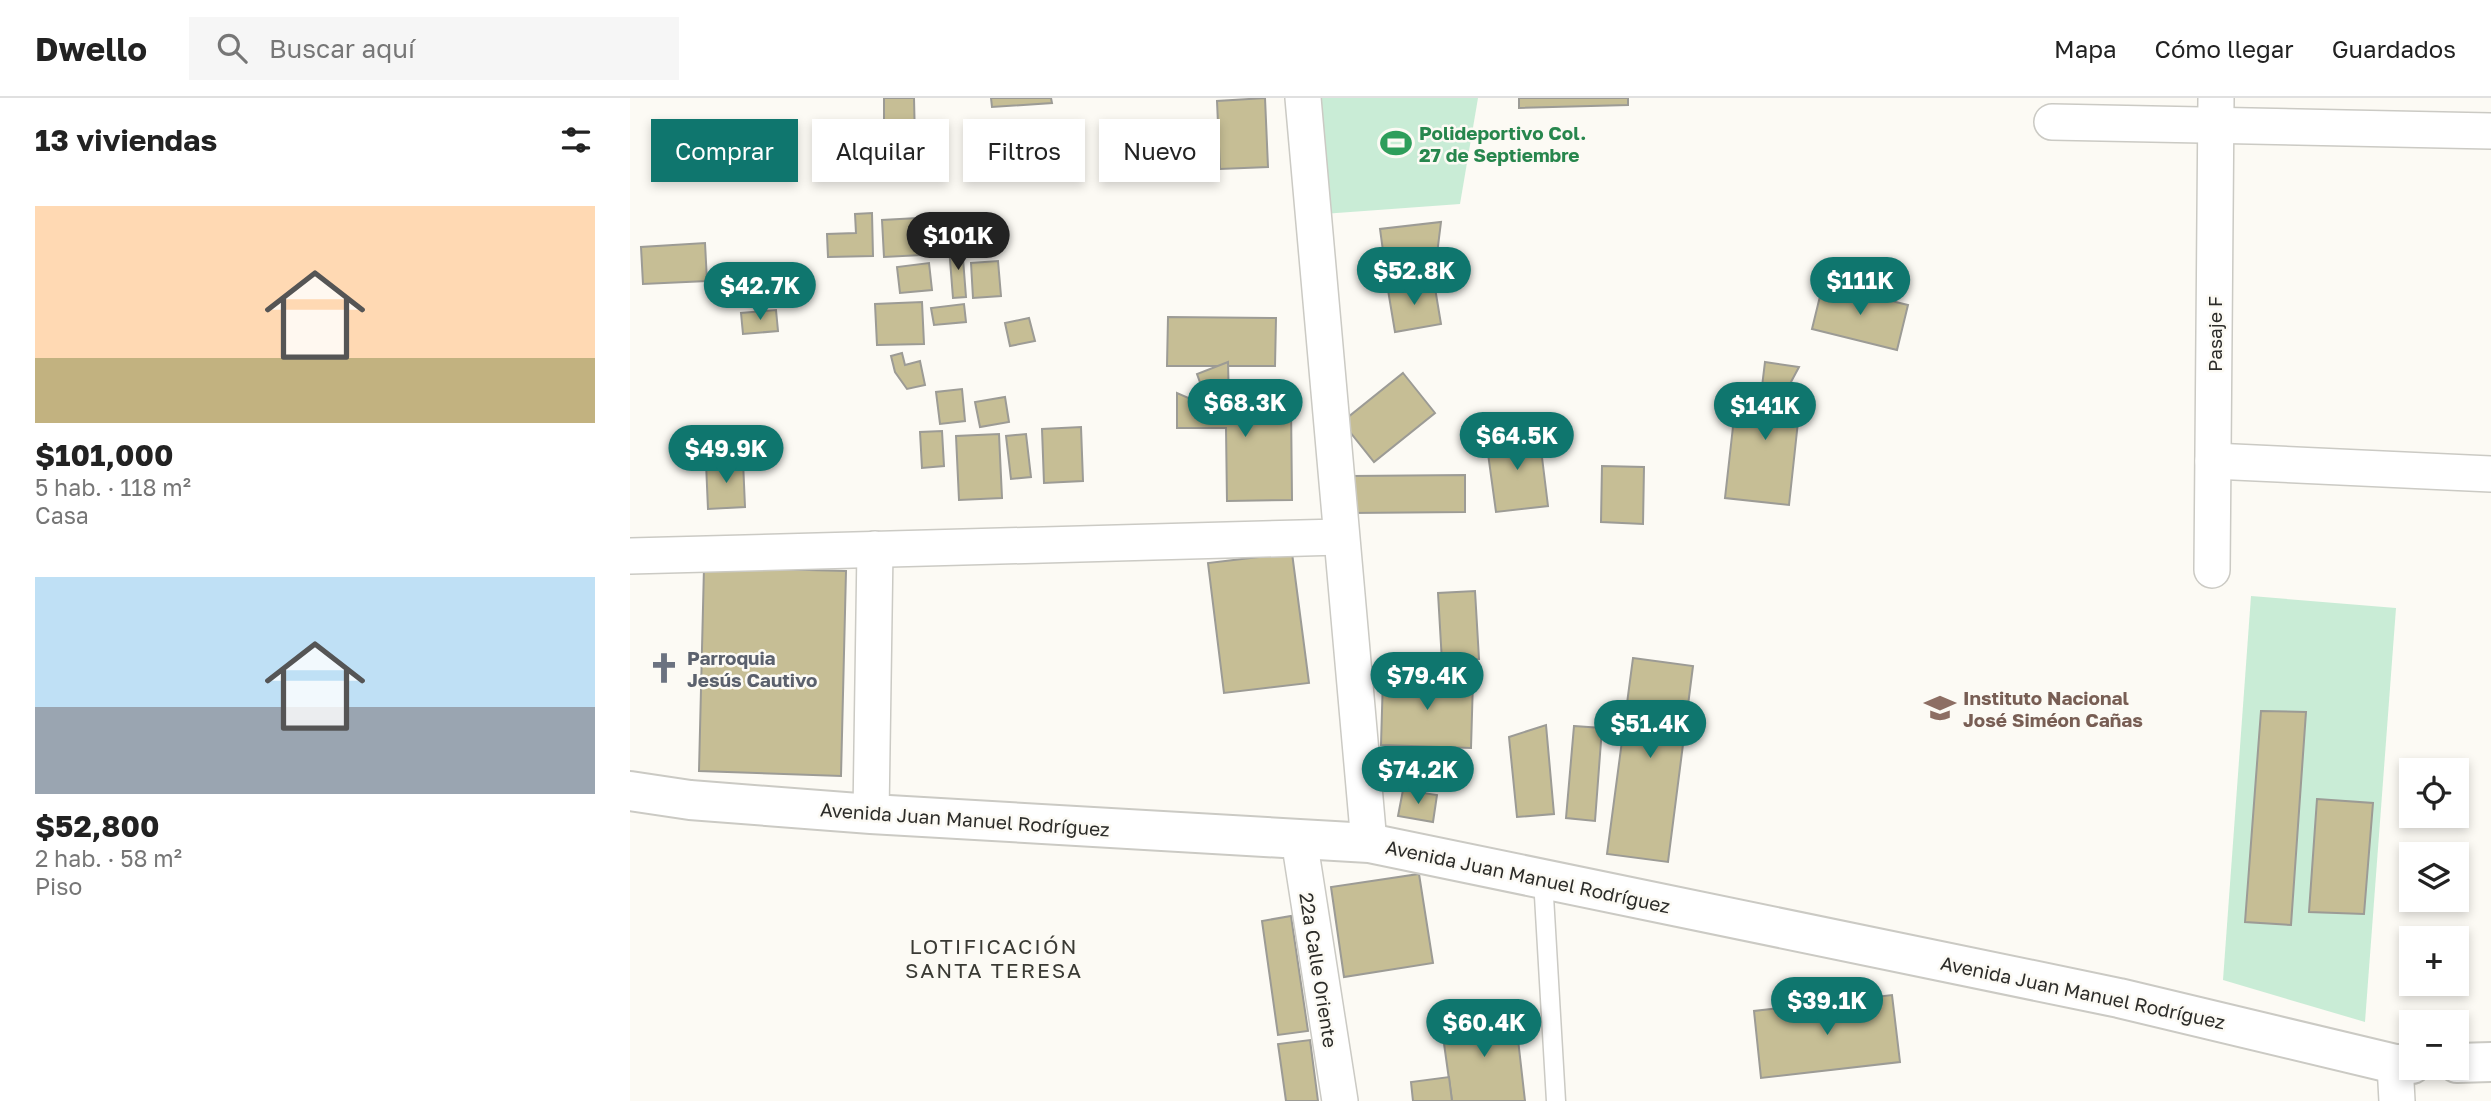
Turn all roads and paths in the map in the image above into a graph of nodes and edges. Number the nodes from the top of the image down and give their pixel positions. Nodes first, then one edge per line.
1 (1303, 98) edge
2 (2216, 111) edge
3 (2052, 122) dead end
4 (2491, 131) edge
5 (2213, 461) junction
6 (2491, 474) edge
7 (1340, 537) junction
8 (875, 550) junction
9 (630, 556) edge
10 (2212, 570) dead end
11 (630, 791) edge
12 (871, 814) junction
13 (1299, 839) junction
14 (1369, 844) junction
15 (1543, 879) junction
16 (2491, 1062) edge
17 (2469, 1063) edge
18 (2399, 1075) edge
19 (1340, 1101) edge
20 (1556, 1101) edge

1 - 7 street
2 - 3 street
2 - 4 street
2 - 5 street, Pasaje F
5 - 6 street
5 - 10 street, Pasaje F
7 - 8 street
7 - 14 street
8 - 9 street
8 - 12 street
11 - 12 street, Avenida Juan Manuel Rodríguez
12 - 13 street, Avenida Juan Manuel Rodríguez
13 - 14 street, Avenida Juan Manuel Rodríguez
13 - 19 street, 22a Calle Oriente
14 - 15 street, Avenida Juan Manuel Rodríguez
15 - 18 street, Avenida Juan Manuel Rodríguez
15 - 20 lane
16 - 17 street

